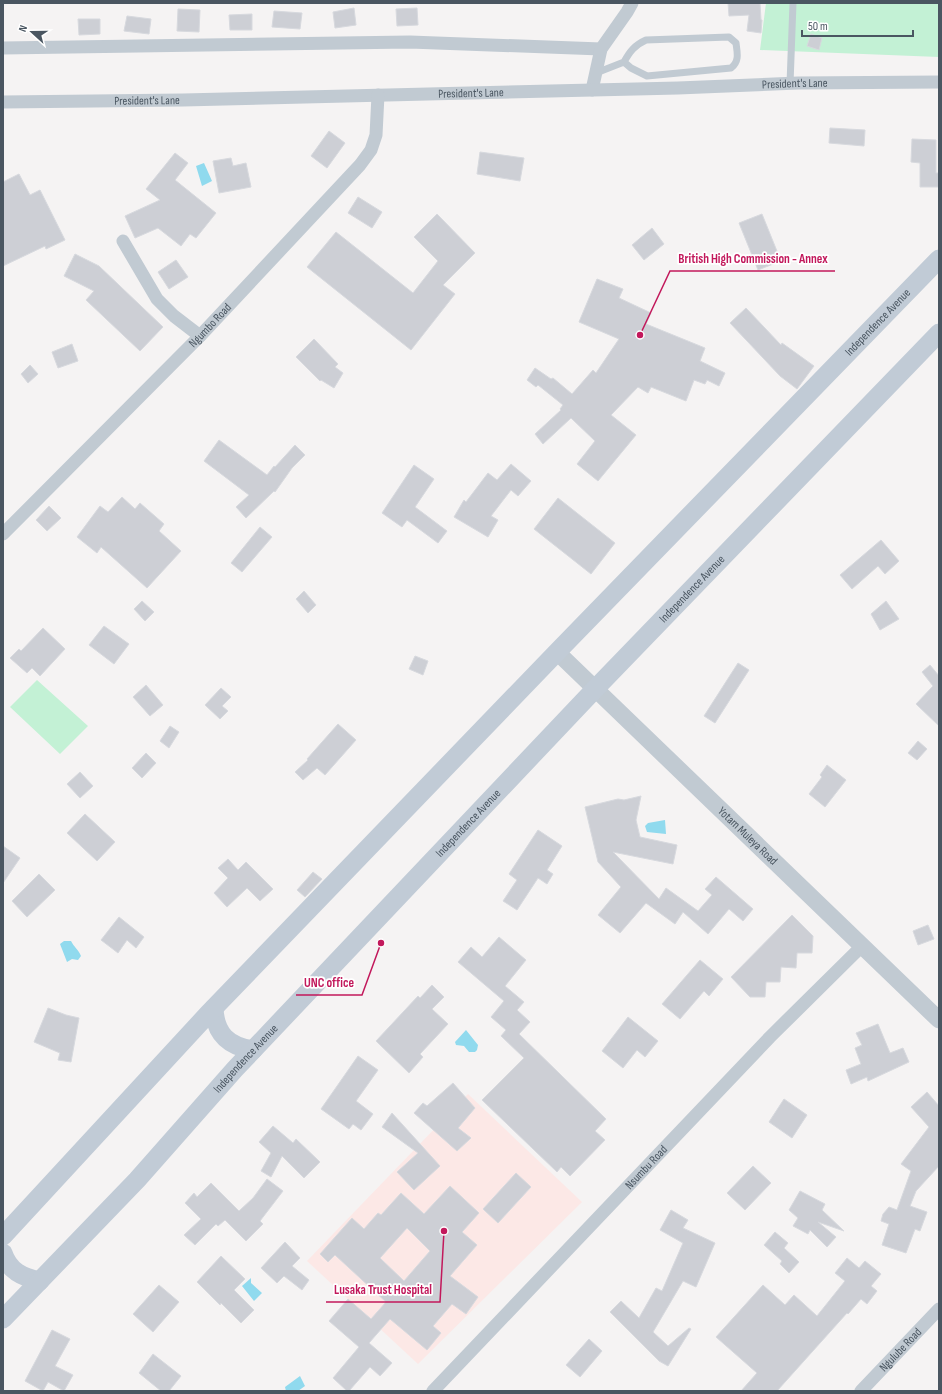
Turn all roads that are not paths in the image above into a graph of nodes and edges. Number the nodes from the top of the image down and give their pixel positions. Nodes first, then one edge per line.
1 (632, 3) edge
2 (793, 3) edge
3 (3, 48) edge
4 (601, 48) junction
5 (624, 62) junction
6 (596, 73) junction
7 (939, 82) edge
8 (790, 84) junction
9 (592, 90) junction
10 (378, 95) junction
11 (3, 102) edge
12 (123, 241) dead end
13 (939, 259) edge
14 (938, 334) edge
15 (200, 336) junction
16 (3, 534) edge
17 (557, 652) junction
18 (595, 689) junction
19 (862, 946) junction
20 (214, 1008) junction
21 (939, 1020) edge
22 (196, 1027) junction
23 (253, 1050) junction
24 (235, 1068) junction
25 (3, 1236) edge
26 (3, 1253) edge
27 (3, 1263) edge
28 (40, 1281) junction
29 (22, 1299) junction
30 (939, 1309) edge
31 (3, 1319) edge
32 (433, 1391) edge
33 (861, 1391) edge

1 - 4 street
2 - 8 lane
3 - 4 street
4 - 6 street
5 - 5 lane
5 - 6 lane
6 - 9 street
7 - 8 street, President's Lane
8 - 9 street, President's Lane
9 - 10 street, President's Lane
10 - 11 street, President's Lane
10 - 15 street, Ngumbo Road
12 - 15 street
13 - 17 main road, Independence Avenue
14 - 18 main road, Independence Avenue
15 - 16 street, Ngumbo Road
17 - 18 street, Yotam Muleya Road
17 - 20 main road, Independence Avenue
18 - 19 street, Yotam Muleya Road
18 - 23 main road, Independence Avenue
19 - 21 street, Yotam Muleya Road
19 - 32 street, Nsumbu Road
20 - 22 main road, Independence Avenue
20 - 23 main road
22 - 24 main road
22 - 25 main road, Independence Avenue
23 - 24 main road, Independence Avenue
24 - 28 main road, Independence Avenue
26 - 28 main road
27 - 29 main road
28 - 29 main road, Independence Avenue
29 - 31 main road, Independence Avenue
30 - 33 street, Ngulube Road

